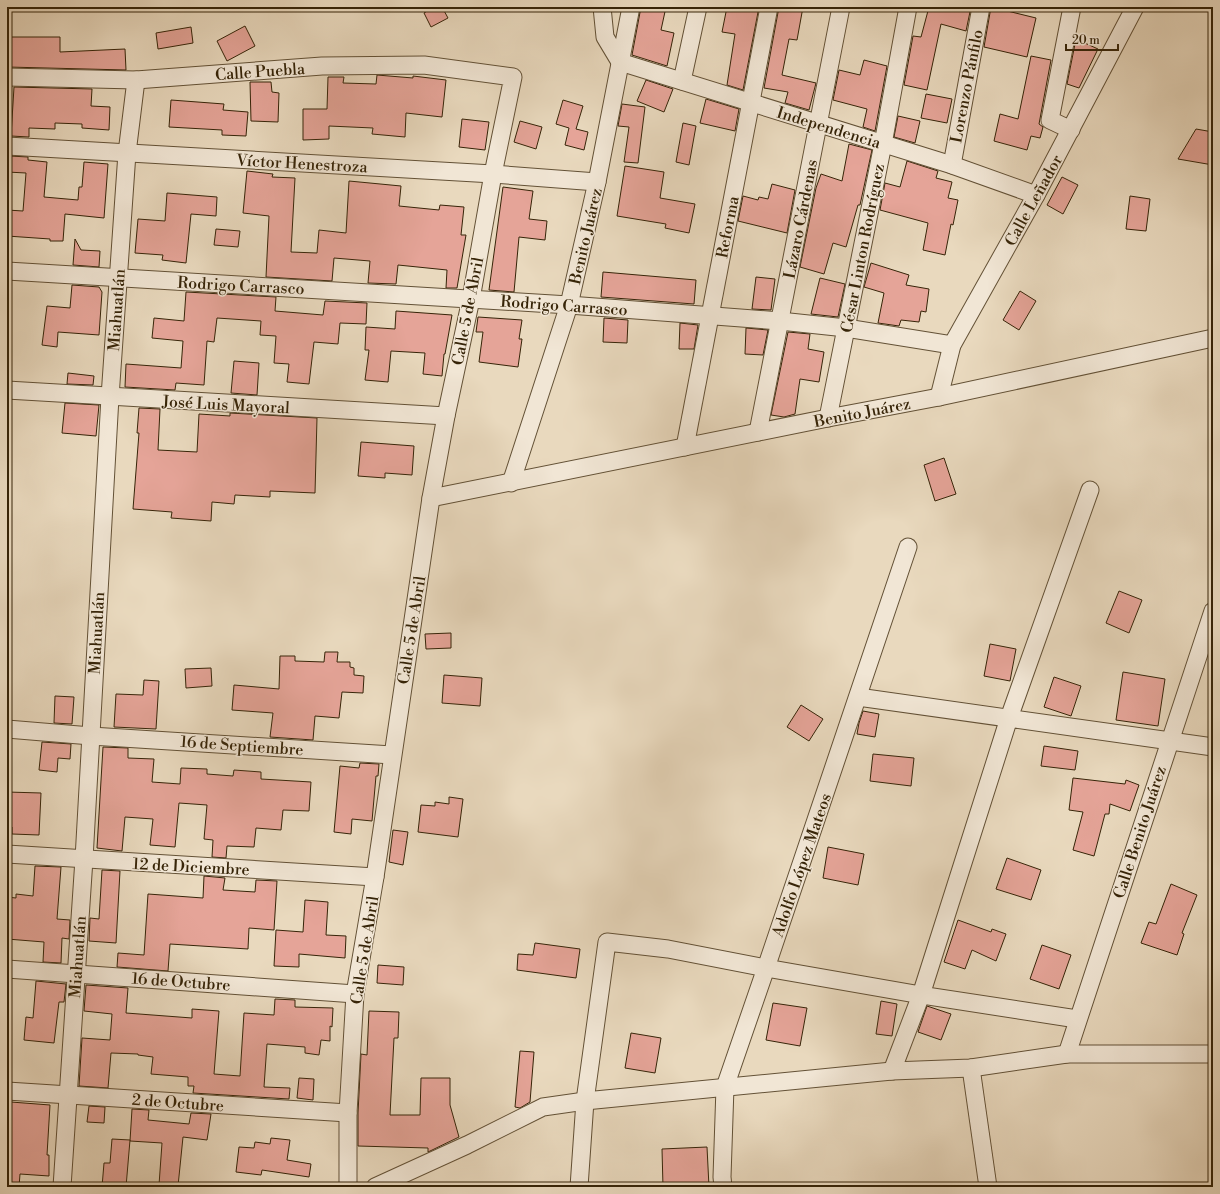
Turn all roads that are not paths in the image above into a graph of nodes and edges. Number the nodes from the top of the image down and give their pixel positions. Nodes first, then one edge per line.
1 (602, 7) edge
2 (631, 7) edge
3 (698, 7) edge
4 (769, 7) edge
5 (841, 7) edge
6 (908, 7) edge
7 (981, 7) edge
8 (1072, 7) edge
9 (1135, 7) edge
10 (620, 62) junction
11 (7, 77) edge
12 (513, 78) joint
13 (136, 80) junction
14 (682, 81) junction
15 (751, 102) junction
16 (818, 124) junction
17 (1071, 130) junction
18 (883, 144) junction
19 (7, 146) edge
20 (127, 153) junction
21 (952, 164) junction
22 (493, 174) junction
23 (597, 182) junction
24 (1036, 195) junction
25 (7, 271) edge
26 (118, 278) junction
27 (471, 299) junction
28 (569, 305) junction
29 (710, 316) junction
30 (780, 321) junction
31 (846, 328) junction
32 (1213, 338) edge
33 (952, 345) junction
34 (7, 390) edge
35 (110, 397) junction
36 (939, 397) junction
37 (446, 416) junction
38 (828, 418) junction
39 (758, 432) junction
40 (685, 447) junction
41 (511, 483) junction
42 (1090, 490) dead end
43 (431, 498) junction
44 (908, 547) dead end
45 (1213, 611) edge
46 (858, 697) junction
47 (1009, 718) junction
48 (7, 729) edge
49 (91, 736) junction
50 (1169, 741) junction
51 (1213, 747) edge
52 (392, 755) junction
53 (7, 854) edge
54 (84, 859) junction
55 (375, 877) junction
56 (766, 968) junction
57 (7, 969) edge
58 (76, 974) junction
59 (355, 994) junction
60 (921, 994) junction
61 (1077, 1019) junction
62 (1067, 1054) junction
63 (1213, 1054) edge
64 (971, 1068) junction
65 (892, 1071) junction
66 (725, 1087) junction
67 (7, 1091) edge
68 (68, 1095) junction
69 (585, 1100) junction
70 (348, 1113) junction
71 (62, 1187) edge
72 (348, 1187) edge
73 (375, 1187) edge
74 (579, 1187) edge
75 (723, 1187) edge
76 (988, 1187) edge

1 - 10 street
2 - 10 street, Benito Juárez
3 - 14 street
4 - 15 street, Reforma
5 - 16 street, Lázaro Cárdenas
6 - 18 street, César Linton Rodríguez
7 - 21 street, Lorenzo Pánfilo
8 - 17 street
9 - 17 street, Calle Leñador
10 - 14 street, Independencia
10 - 23 street, Benito Juárez
11 - 13 street, Calle Puebla
12 - 13 street, Calle Puebla
12 - 22 street, Calle 5 de Abril
13 - 20 street, Miahuatlán
14 - 15 street, Independencia
15 - 16 street, Independencia
15 - 29 street, Reforma
16 - 18 street, Independencia
16 - 30 street, Lázaro Cárdenas
17 - 24 street, Calle Leñador
18 - 21 street, Independencia
18 - 31 street, César Linton Rodríguez
19 - 20 street, Víctor Henestroza
20 - 22 street, Víctor Henestroza
20 - 26 street, Miahuatlán
21 - 24 street, Independencia
22 - 23 street, Víctor Henestroza
22 - 27 street, Calle 5 de Abril
23 - 28 street, Benito Juárez
24 - 33 street, Calle Leñador
25 - 26 street, Rodrigo Carrasco
26 - 27 street, Rodrigo Carrasco
26 - 35 street, Miahuatlán
27 - 28 street, Rodrigo Carrasco
27 - 37 street, Calle 5 de Abril
28 - 29 street, Rodrigo Carrasco
28 - 41 street, Benito Juárez
29 - 30 street, Rodrigo Carrasco
29 - 40 street, Reforma
30 - 31 street, Rodrigo Carrasco
30 - 39 street, Lázaro Cárdenas
31 - 33 street, Rodrigo Carrasco
31 - 38 street, César Linton Rodríguez
32 - 36 street, Benito Juárez
33 - 36 street, Calle Leñador
34 - 35 street, José Luis Mayoral
35 - 37 street, José Luis Mayoral
35 - 49 street, Miahuatlán
36 - 38 street, Benito Juárez
37 - 43 street, Calle 5 de Abril
38 - 39 street, Benito Juárez
39 - 40 street, Benito Juárez
40 - 41 street, Benito Juárez
41 - 43 street, Benito Juárez
42 - 47 street
43 - 52 street, Calle 5 de Abril
44 - 46 street, Adolfo López Mateos
45 - 50 street, Calle Benito Juárez
46 - 47 street
46 - 56 street, Adolfo López Mateos
47 - 50 street
47 - 60 street
48 - 49 street, 16 de Septiembre
49 - 52 street, 16 de Septiembre
49 - 54 street, Miahuatlán
50 - 51 street
50 - 61 street, Calle Benito Juárez
52 - 55 street, Calle 5 de Abril
53 - 54 street, 12 de Diciembre
54 - 55 street, 12 de Diciembre
54 - 58 street, Miahuatlán
55 - 59 street, Calle 5 de Abril
56 - 60 street
56 - 66 street, Adolfo López Mateos
56 - 69 street
57 - 58 street, 16 de Octubre
58 - 59 street, 16 de Octubre
58 - 68 street, Miahuatlán
59 - 70 street, Calle 5 de Abril
60 - 61 street
60 - 65 street
61 - 62 street, Calle Benito Juárez
62 - 63 street
62 - 64 street
64 - 65 street
64 - 76 street
65 - 66 street
66 - 69 street
66 - 75 street, Adolfo López Mateos
67 - 68 street, 2 de Octubre
68 - 70 street, 2 de Octubre
68 - 71 street, Miahuatlán
69 - 73 street
69 - 74 street
70 - 72 street, Calle 5 de Abril

